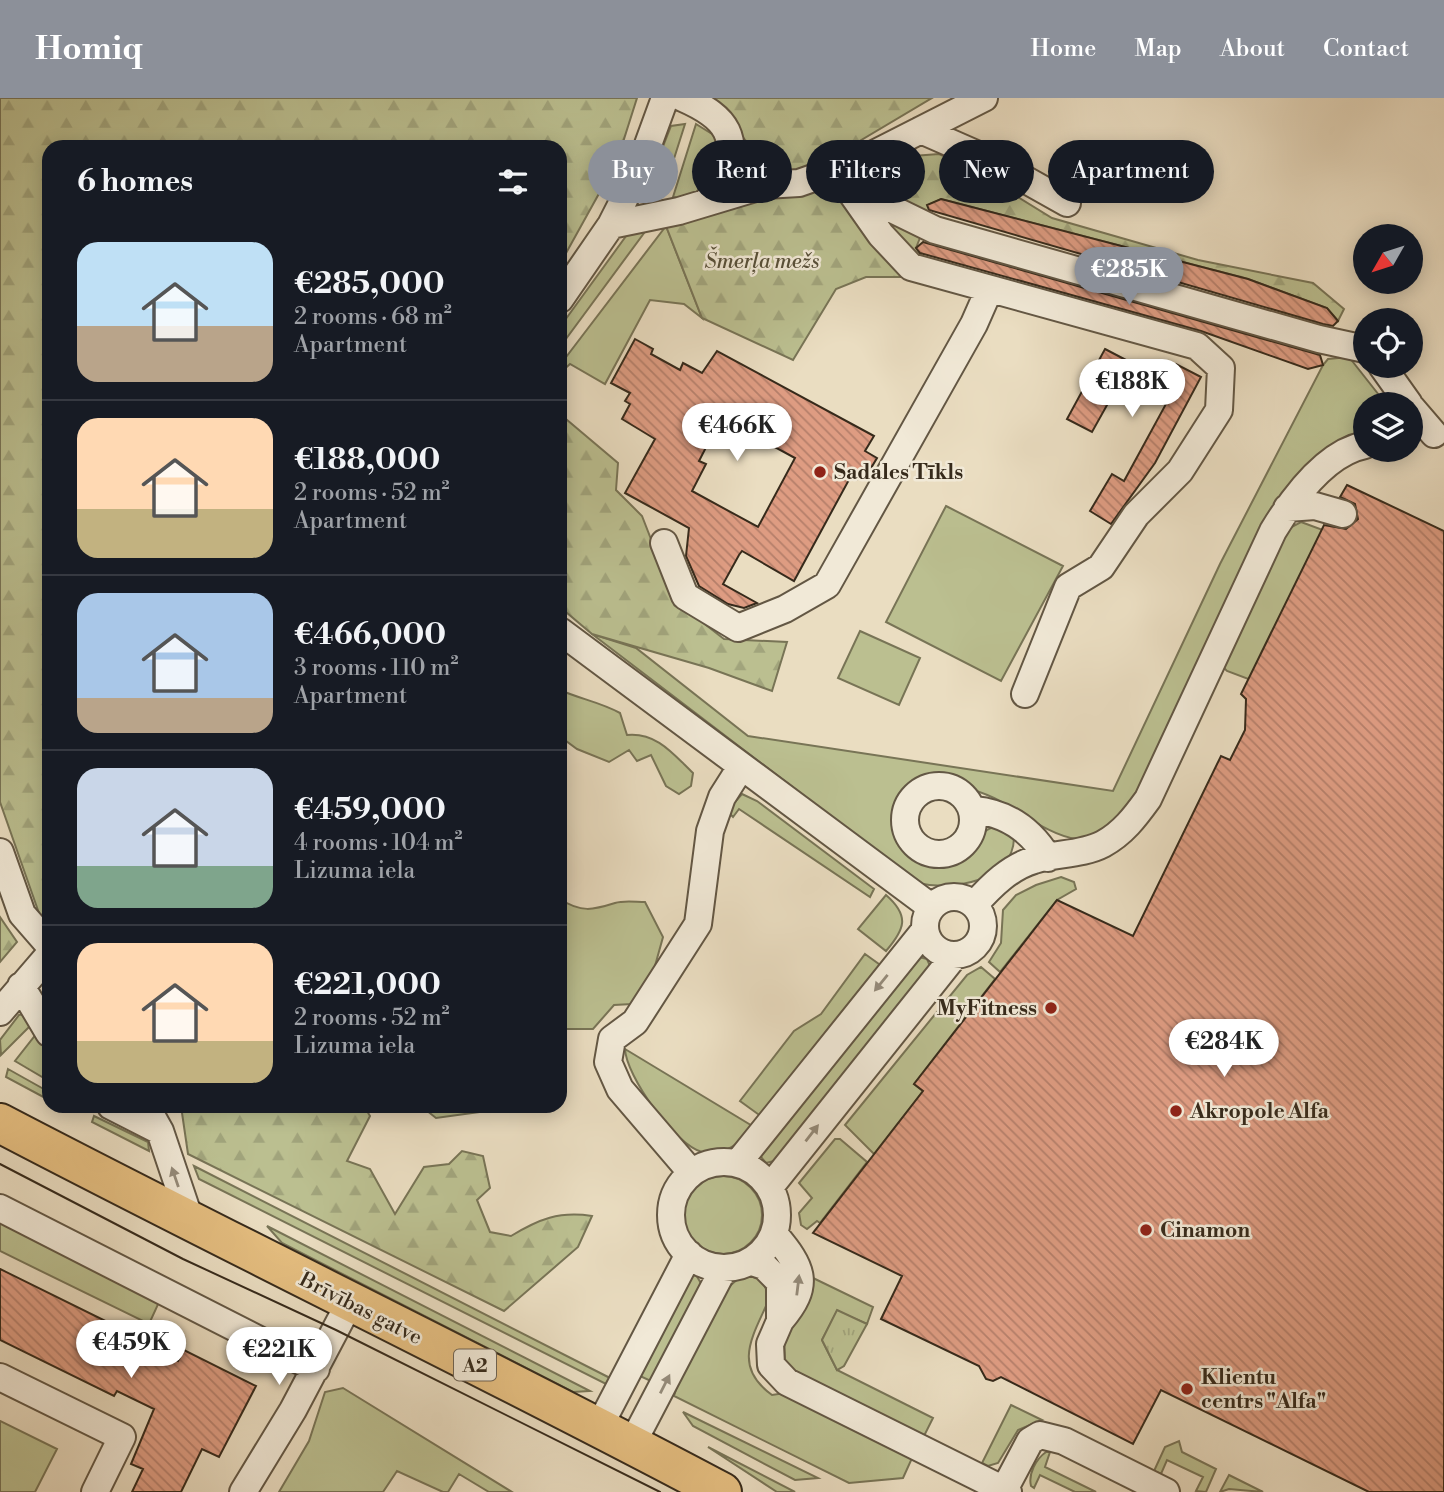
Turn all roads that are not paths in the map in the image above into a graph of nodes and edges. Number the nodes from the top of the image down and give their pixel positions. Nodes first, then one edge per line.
1 (665, 98) edge
2 (684, 98) edge
3 (984, 98) edge
4 (921, 130) junction
5 (730, 140) edge
6 (905, 140) edge
7 (1048, 192) edge
8 (706, 203) edge
9 (859, 203) edge
10 (886, 203) edge
11 (703, 204) joint
12 (611, 225) junction
13 (567, 289) edge
14 (989, 290) junction
15 (1353, 347) edge
16 (1353, 447) edge
17 (1287, 508) junction
18 (1343, 514) dead end
19 (664, 542) dead end
20 (567, 636) edge
21 (1026, 694) dead end
22 (741, 767) junction
23 (974, 810) dead end
24 (0, 852) edge
25 (1048, 858) junction
26 (975, 904) junction
27 (928, 919) junction
28 (42, 937) edge
29 (956, 955) junction
30 (42, 964) edge
31 (21, 986) junction
32 (0, 1012) edge
33 (42, 1021) edge
34 (138, 1113) edge
35 (162, 1119) edge
36 (0, 1123) edge
37 (738, 1163) junction
38 (691, 1172) junction
39 (770, 1187) junction
40 (0, 1208) edge
41 (191, 1223) junction
42 (775, 1235) junction
43 (689, 1254) junction
44 (752, 1262) junction
45 (723, 1268) junction
46 (350, 1302) junction
47 (780, 1321) junction
48 (316, 1369) junction
49 (0, 1377) edge
50 (616, 1435) junction
51 (712, 1488) edge
52 (1006, 1491) edge
53 (94, 1492) edge
54 (243, 1492) edge
55 (1166, 1492) edge

1 - 12 street
2 - 5 street
3 - 4 street
4 - 6 street
4 - 7 street
8 - 11 street
9 - 14 street
10 - 15 street
11 - 12 street
12 - 13 street
14 - 19 street
14 - 21 street
16 - 17 street
17 - 18 street
17 - 25 street
20 - 22 street
22 - 27 street
22 - 38 street
23 - 25 street
24 - 28 street
25 - 26 street
26 - 27 street
26 - 29 street
27 - 29 street
27 -> 37 street
39 -> 29 street
30 - 31 street
31 - 32 street
31 - 33 street
34 - 35 street
41 -> 35 street
36 - 41 highway, Brīvības gatve / A2
37 - 38 street
37 - 39 street
38 - 43 street
39 - 42 street
40 - 48 street
41 - 46 highway, Brīvības gatve / A2
42 - 44 street
47 -> 42 street
43 - 45 street
43 - 50 street
44 - 45 street
44 - 47 street
50 -> 45 street
46 - 48 street
46 - 50 highway, Brīvības gatve / A2
47 - 52 street
48 - 54 street
49 - 53 street
50 - 51 highway, Brīvības gatve / A2
52 - 55 street

